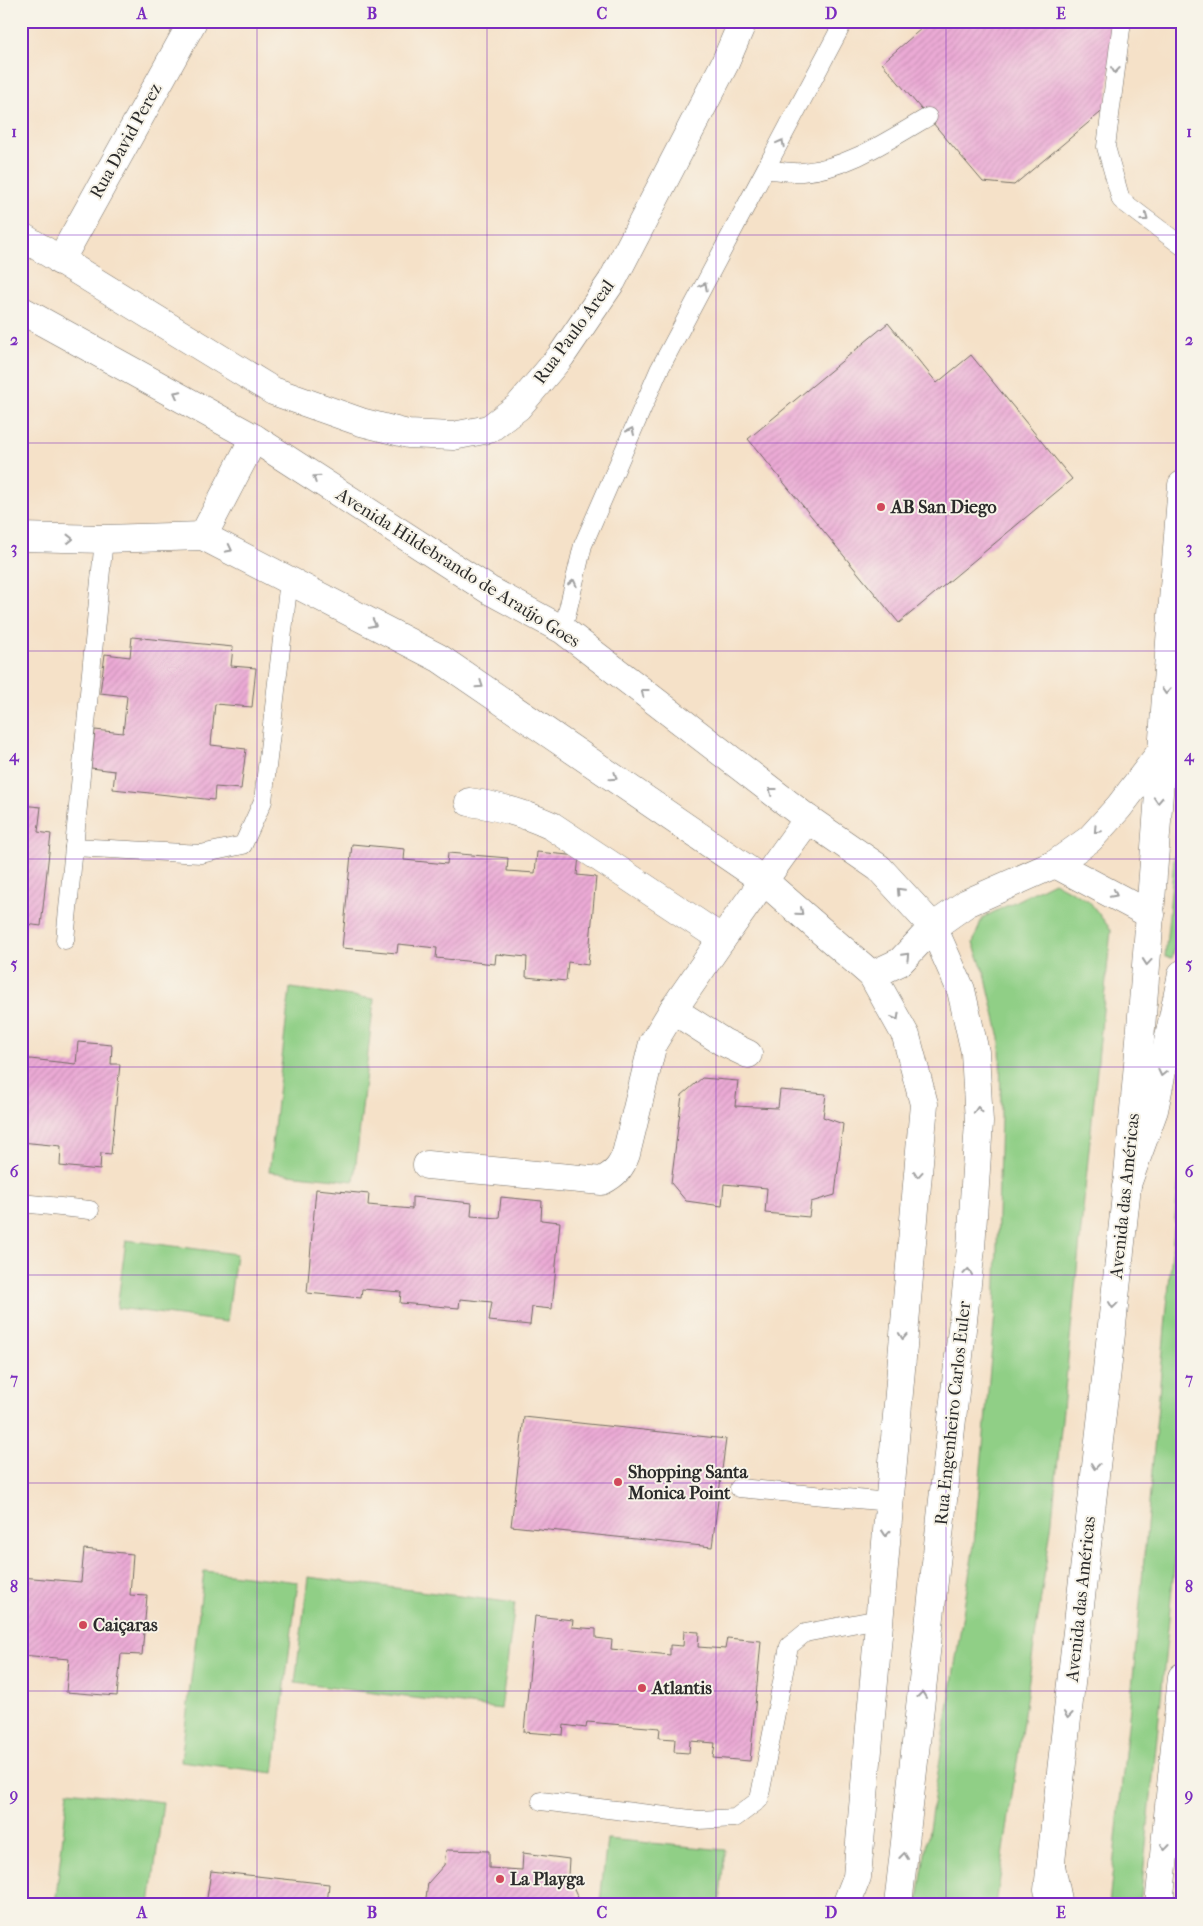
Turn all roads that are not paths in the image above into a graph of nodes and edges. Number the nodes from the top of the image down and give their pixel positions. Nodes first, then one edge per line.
1 (193, 21) edge
2 (743, 21) edge
3 (844, 21) edge
4 (1122, 21) edge
5 (928, 117) dead end
6 (767, 170) junction
7 (21, 236) edge
8 (1182, 246) edge
9 (60, 261) junction
10 (21, 310) edge
11 (254, 438) junction
12 (1182, 485) edge
13 (203, 536) junction
14 (21, 537) edge
15 (104, 539) junction
16 (289, 580) junction
17 (563, 630) junction
18 (1161, 752) junction
19 (468, 802) dead end
20 (808, 819) junction
21 (74, 847) junction
22 (1055, 864) junction
23 (763, 880) junction
24 (1151, 915) junction
25 (933, 927) junction
26 (722, 939) junction
27 (65, 940) dead end
28 (1182, 974) edge
29 (872, 975) junction
30 (673, 1010) junction
31 (748, 1054) dead end
32 (428, 1165) dead end
33 (1126, 1187) junction
34 (21, 1203) edge
35 (90, 1210) dead end
36 (739, 1488) dead end
37 (889, 1502) junction
38 (879, 1619) junction
39 (1182, 1677) edge
40 (541, 1800) dead end
41 (1051, 1866) junction
42 (846, 1905) edge
43 (898, 1905) edge
44 (1047, 1905) edge
45 (1059, 1905) edge
46 (1159, 1905) edge

1 - 9 main road, Rua David Perez
2 - 9 main road, Rua Paulo Areal
6 -> 3 lane
4 -> 8 lane
5 - 6 lane
17 -> 6 lane
7 - 9 main road
11 -> 10 main road, Avenida Hildebrando de Araújo Goes
11 - 13 main road
17 -> 11 main road, Avenida Hildebrando de Araújo Goes
12 -> 18 main road, Avenida das Américas
13 - 15 main road
13 -> 16 main road
14 -> 15 main road
15 - 21 lane
16 - 21 lane
16 -> 23 main road
20 -> 17 main road, Avenida Hildebrando de Araújo Goes
18 -> 22 main road
18 -> 24 main road, Avenida das Américas
19 - 26 main road
20 - 23 main road
25 -> 20 main road, Avenida Hildebrando de Araújo Goes
21 - 27 lane
22 -> 24 main road
22 - 25 main road
23 - 26 main road
23 -> 29 main road
24 -> 33 main road, Avenida das Américas
29 -> 25 main road
43 -> 25 main road, Rua Engenheiro Carlos Euler
26 - 30 main road
28 -> 33 main road
29 -> 37 main road
30 - 31 main road
30 - 32 main road
33 -> 41 main road, Avenida das Américas
34 - 35 lane
36 - 37 lane
37 -> 38 main road
38 - 40 lane
38 - 42 main road
39 -> 46 main road
41 - 44 main road, Avenida das Américas
41 - 45 main road

